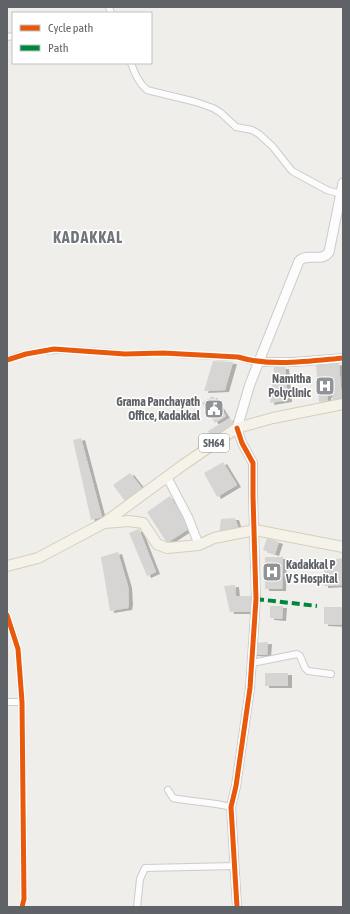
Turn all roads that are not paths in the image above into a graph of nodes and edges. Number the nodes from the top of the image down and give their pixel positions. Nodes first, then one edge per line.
1 (132, 64) edge
2 (343, 183) edge
3 (340, 194) junction
4 (343, 358) edge
5 (7, 360) edge
6 (259, 362) junction
7 (343, 404) edge
8 (237, 428) junction
9 (167, 477) junction
10 (104, 523) junction
11 (255, 530) junction
12 (199, 545) junction
13 (343, 547) edge
14 (7, 566) edge
15 (7, 615) edge
16 (252, 662) junction
17 (331, 674) dead end
18 (7, 702) edge
19 (22, 702) junction
20 (168, 790) dead end
21 (231, 807) junction
22 (235, 866) junction
23 (22, 907) edge
24 (137, 907) edge
25 (237, 907) edge

1 - 3 street
2 - 3 main road
3 - 6 main road
4 - 6 street
5 - 6 street
6 - 8 main road
7 - 8 main road, SH64
8 - 9 main road, SH64
8 - 11 street
9 - 10 main road, SH64
9 - 12 street
10 - 12 main road
10 - 14 main road, SH64
11 - 12 main road
11 - 13 main road
11 - 16 street
15 - 19 street
16 - 17 street
16 - 21 street
18 - 19 street
19 - 23 street
20 - 21 street
21 - 22 street
22 - 24 street
22 - 25 street

